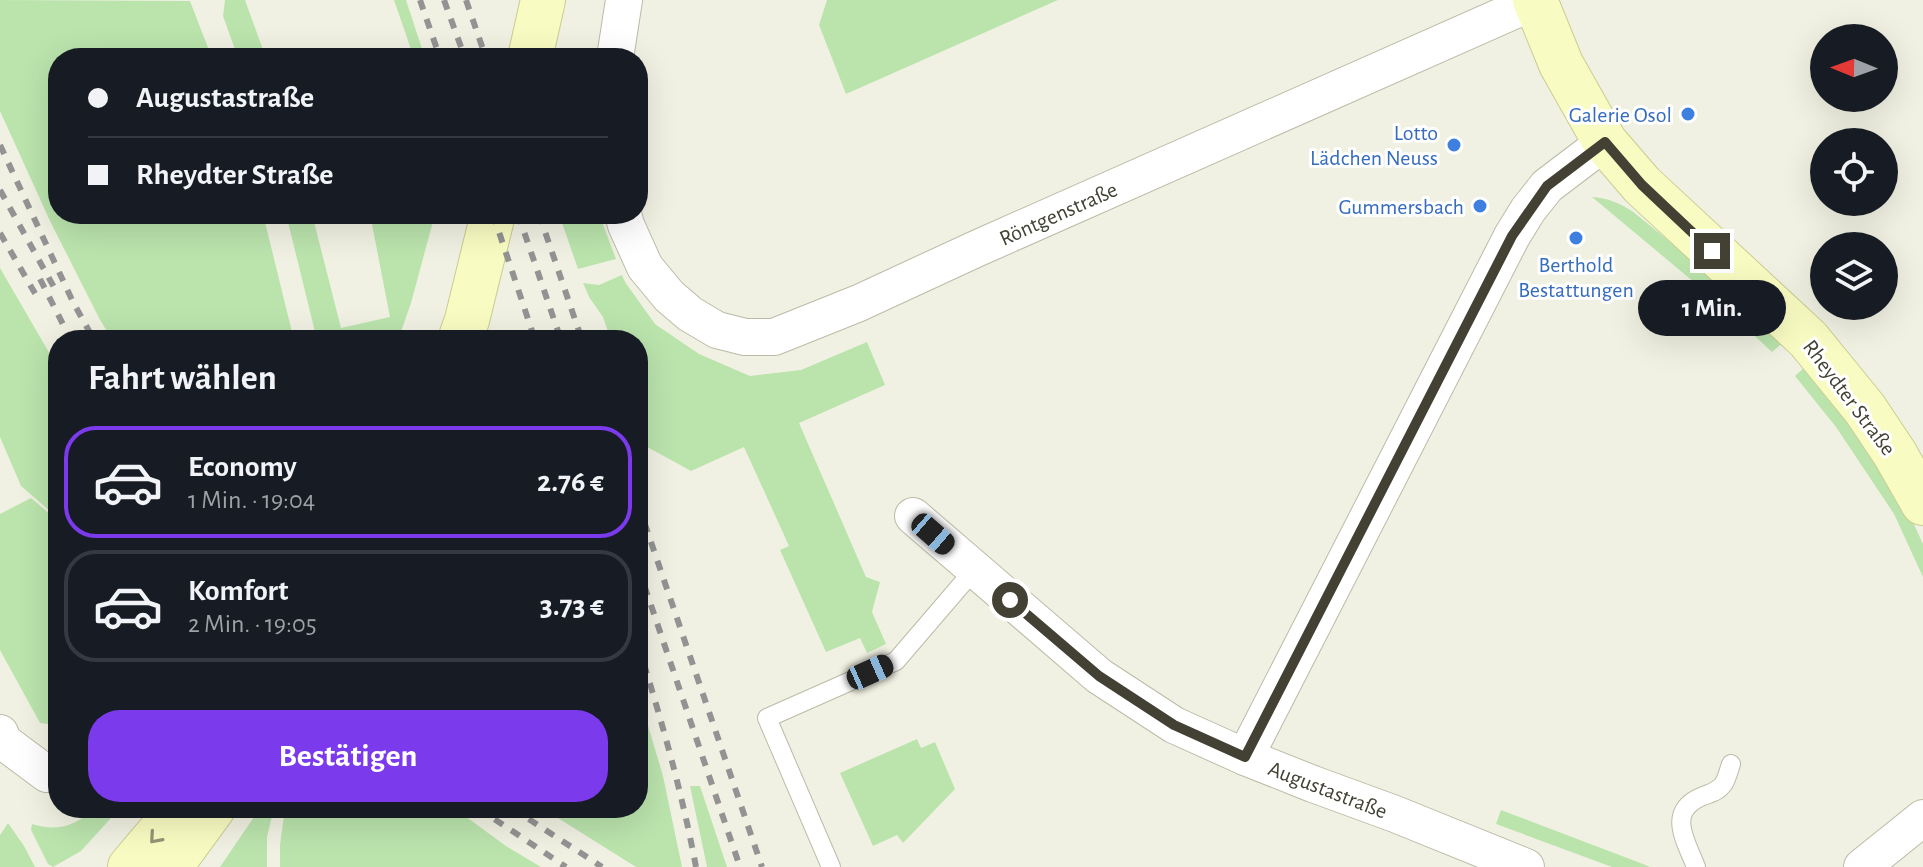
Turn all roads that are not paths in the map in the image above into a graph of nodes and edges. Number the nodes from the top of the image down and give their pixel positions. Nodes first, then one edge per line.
1 (543, 0) edge
2 (624, 0) edge
3 (1536, 0) edge
4 (532, 48) edge
5 (617, 48) edge
6 (1605, 142) junction
7 (491, 224) edge
8 (626, 224) edge
9 (464, 330) edge
10 (1923, 503) edge
11 (913, 516) dead end
12 (974, 570) junction
13 (0, 733) edge
14 (1245, 757) junction
15 (1731, 764) dead end
16 (47, 774) dead end
17 (172, 818) edge
18 (206, 818) edge
19 (1923, 818) edge
20 (130, 867) edge
21 (170, 867) edge
22 (831, 867) edge
23 (1526, 867) edge
24 (1696, 867) edge
25 (1862, 867) edge

1 - 4 main road
2 - 5 street
3 - 6 main road, Rheydter Straße
3 - 8 street, Röntgenstraße
6 - 10 main road, Rheydter Straße
6 - 14 street
7 - 9 main road
11 - 12 street, Augustastraße
12 - 14 street, Augustastraße
12 - 22 lane
13 - 16 street
14 - 23 street, Augustastraße
15 - 24 lane
17 -> 20 main road
18 - 21 main road
19 - 25 street

